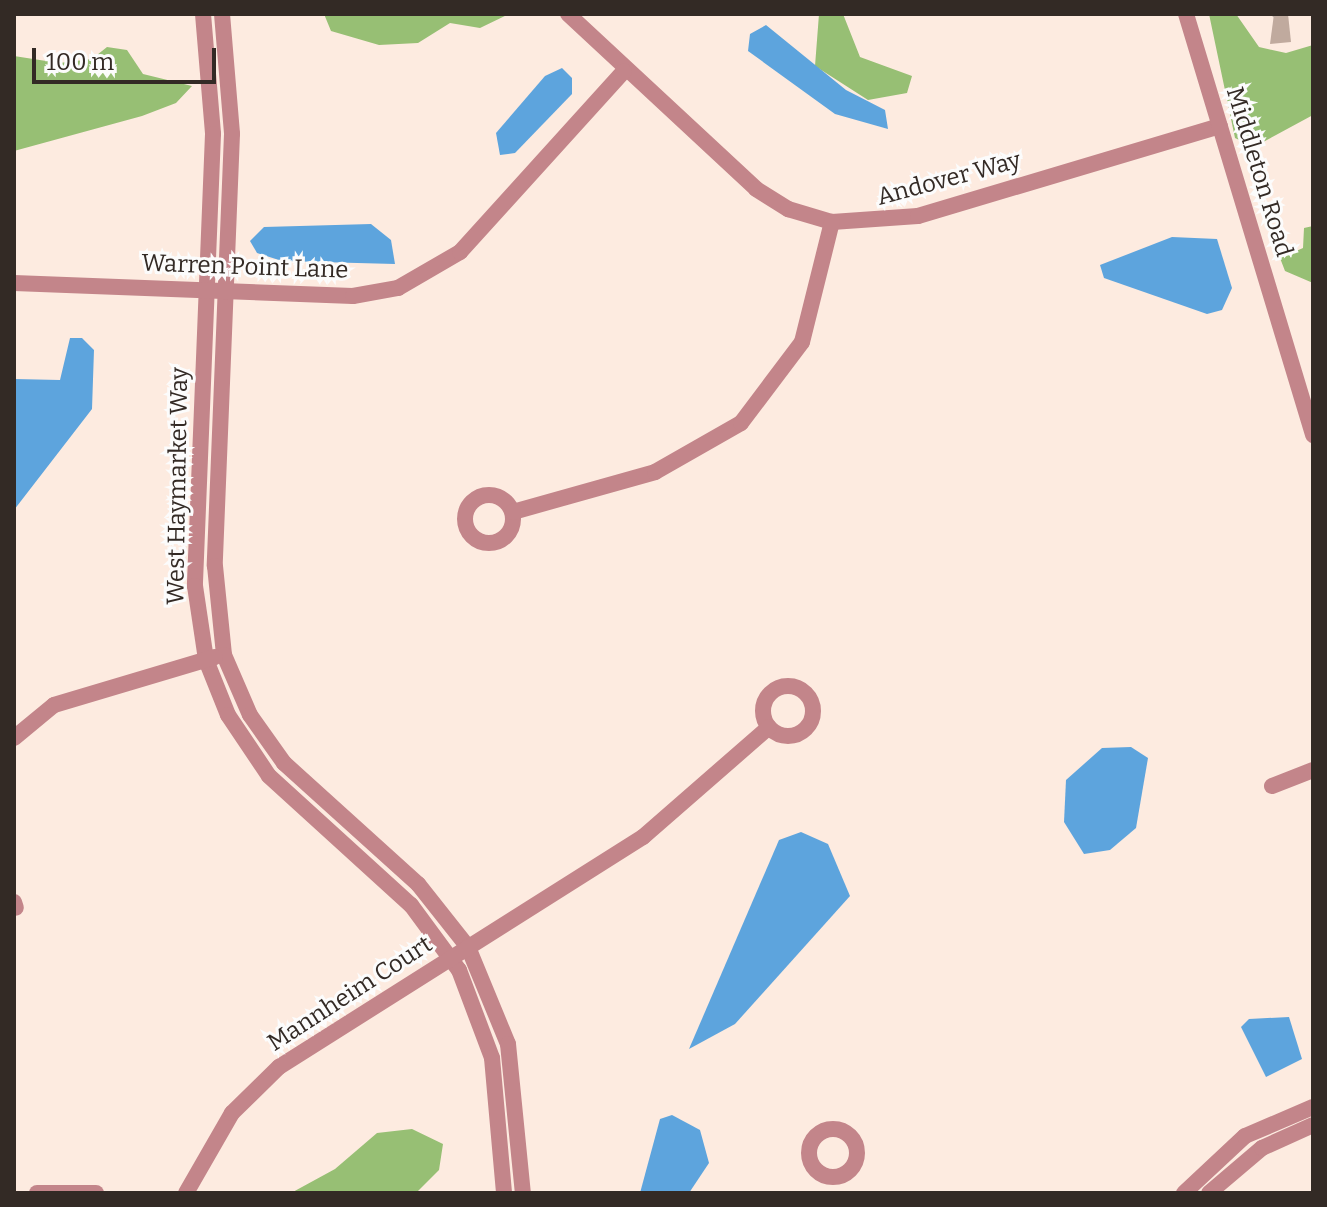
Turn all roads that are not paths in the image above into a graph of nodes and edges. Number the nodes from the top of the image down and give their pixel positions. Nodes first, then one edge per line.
1 (203, 14) edge
2 (222, 14) edge
3 (568, 14) edge
4 (1186, 14) edge
5 (624, 71) junction
6 (1220, 126) junction
7 (832, 222) junction
8 (14, 283) edge
9 (207, 290) junction
10 (227, 291) junction
11 (1313, 435) edge
12 (513, 512) dead end
13 (224, 655) junction
14 (206, 660) junction
15 (769, 727) dead end
16 (14, 738) edge
17 (1313, 770) edge
18 (1272, 786) dead end
19 (460, 952) junction
20 (1313, 1107) edge
21 (1313, 1125) edge
22 (37, 1193) edge
23 (96, 1193) edge
24 (186, 1193) edge
25 (504, 1193) edge
26 (523, 1193) edge
27 (1184, 1193) edge
28 (1209, 1193) edge

1 - 9 street, West Haymarket Way
2 - 10 street, West Haymarket Way
3 - 5 street, Andover Way
4 - 6 street, Middleton Road
5 - 7 street, Andover Way
5 - 10 street, Warren Point Lane
6 - 7 street, Andover Way
6 - 11 street, Middleton Road
7 - 12 street
8 - 9 street, Warren Point Lane
9 - 10 street, Warren Point Lane
9 - 14 street, West Haymarket Way
10 - 13 street, West Haymarket Way
13 - 14 street
13 - 19 street, West Haymarket Way
14 - 16 street
14 - 19 street, West Haymarket Way
15 - 19 street, Mannheim Court
17 - 18 street
19 - 24 street, Mannheim Court
19 - 25 street, West Haymarket Way
19 - 26 street, West Haymarket Way
20 - 27 street
21 - 28 street
22 - 23 street

